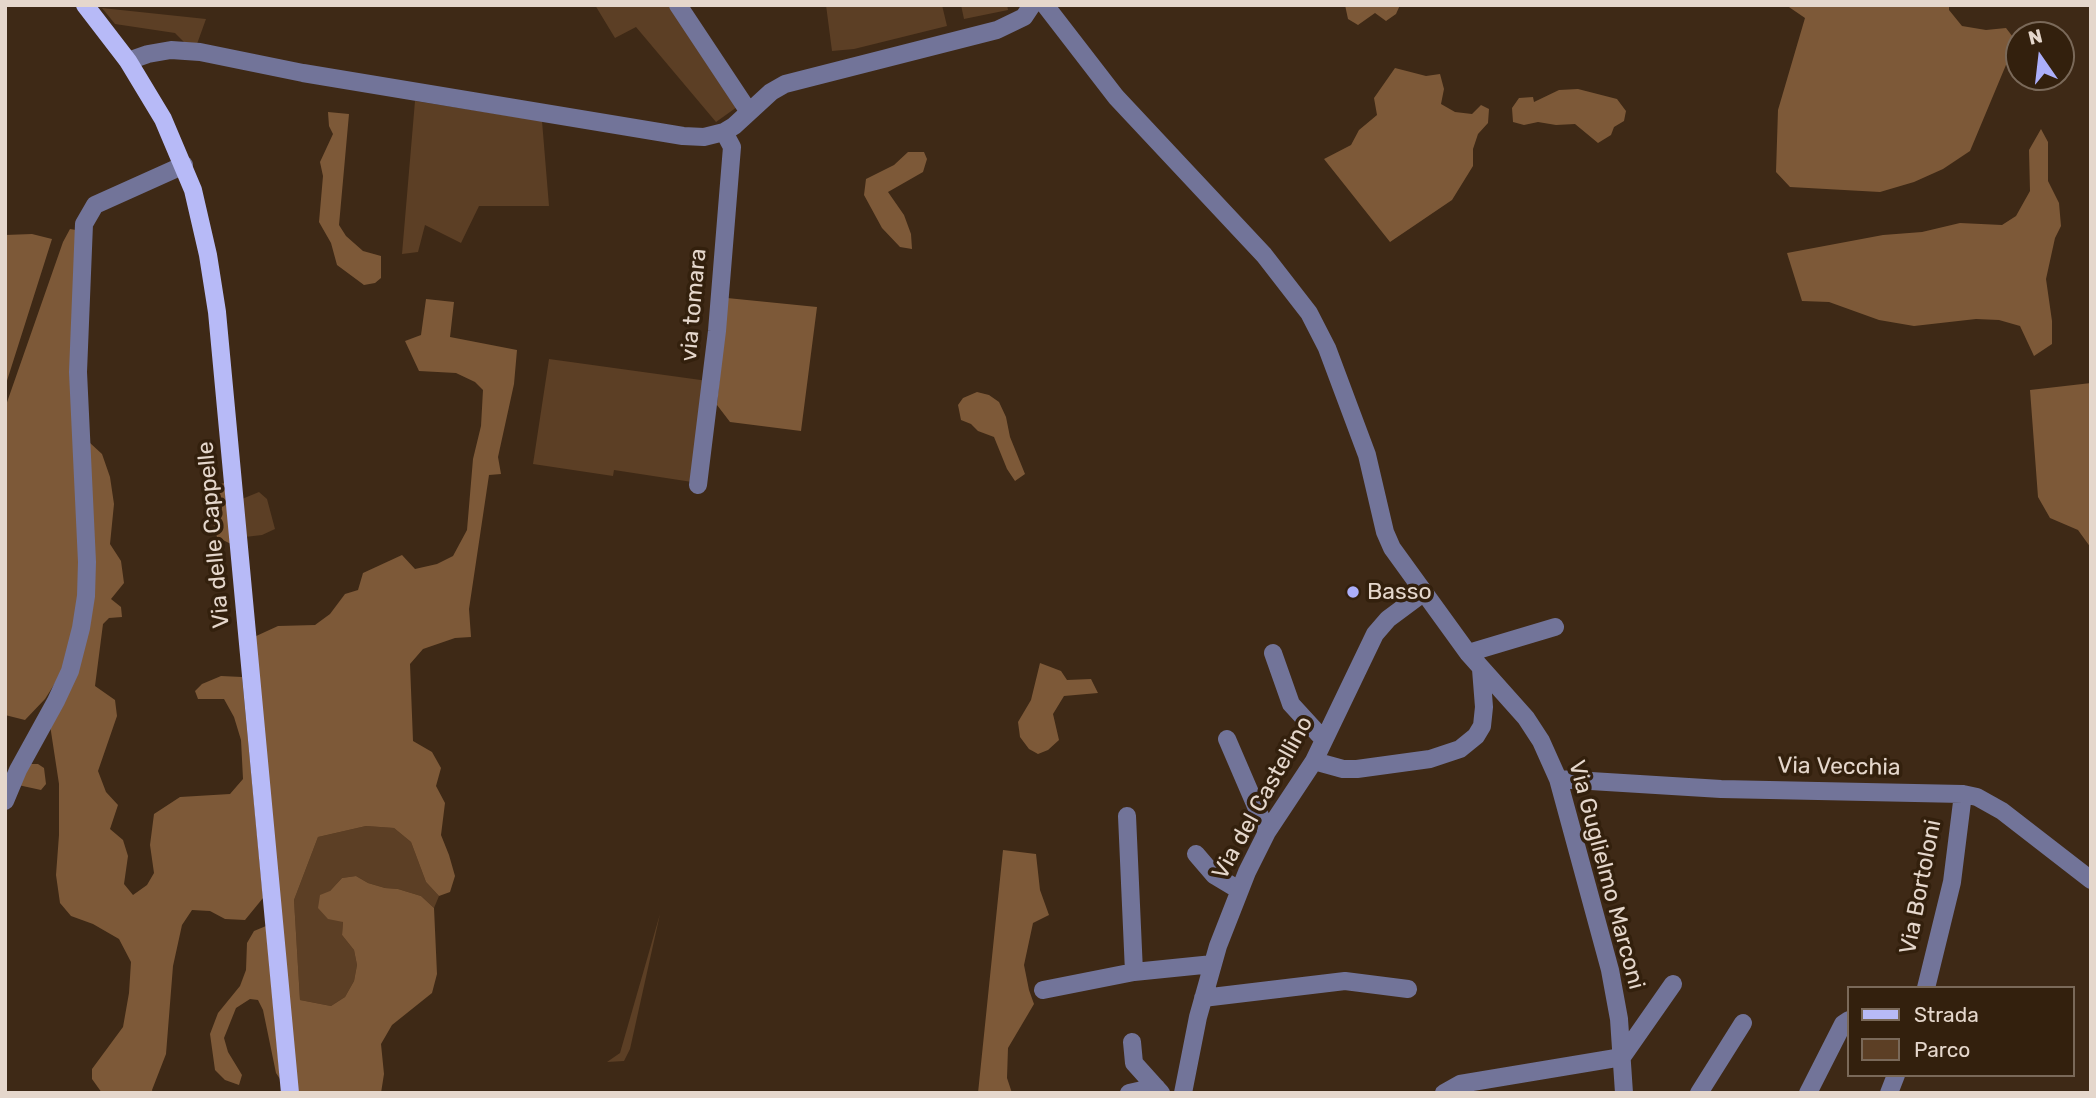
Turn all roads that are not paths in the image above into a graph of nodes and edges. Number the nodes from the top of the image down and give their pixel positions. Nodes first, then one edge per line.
1 (85, 5) edge
2 (678, 5) edge
3 (1032, 5) edge
4 (1053, 8) edge
5 (128, 61) junction
6 (749, 112) junction
7 (724, 132) junction
8 (184, 166) junction
9 (698, 485) dead end
10 (1421, 590) junction
11 (1555, 627) dead end
12 (1273, 653) dead end
13 (1468, 653) junction
14 (1481, 669) junction
15 (1227, 739) dead end
16 (1324, 740) junction
17 (1314, 761) junction
18 (1558, 779) junction
19 (1963, 794) junction
20 (5, 801) edge
21 (1127, 816) dead end
22 (1267, 832) junction
23 (1196, 854) dead end
24 (2091, 880) edge
25 (1240, 890) junction
26 (1213, 964) junction
27 (1134, 972) junction
28 (1674, 984) dead end
29 (1926, 986) edge
30 (1408, 989) dead end
31 (1043, 990) dead end
32 (1203, 998) junction
33 (1848, 1021) edge
34 (1742, 1023) dead end
35 (1132, 1042) dead end
36 (1622, 1056) junction
37 (1158, 1090) edge
38 (290, 1093) edge
39 (1129, 1093) edge
40 (1183, 1093) edge
41 (1444, 1093) edge
42 (1625, 1093) edge
43 (1699, 1093) edge
44 (1808, 1093) edge

1 - 5 main road, Via delle Cappelle
2 - 6 street
3 - 6 street
4 - 10 street, Via Guglielmo Marconi
5 - 7 street
5 - 8 main road, Via delle Cappelle
6 - 7 street
7 - 9 street, via tomara
8 - 20 street
8 - 38 main road, Via delle Cappelle
10 - 13 street, Via Guglielmo Marconi
10 - 16 street, Via del Castellino
11 - 13 street
12 - 16 street
13 - 14 street, Via Guglielmo Marconi
14 - 17 street
14 - 18 street, Via Guglielmo Marconi
15 - 22 street
16 - 17 street, Via del Castellino
17 - 22 street, Via del Castellino
18 - 19 street, Via Vecchia
18 - 36 street, Via Guglielmo Marconi
19 - 24 street, Via Vecchia
19 - 29 street, Via Bortoloni
21 - 27 street
22 - 25 street, Via del Castellino
23 - 25 street
25 - 26 street, Via del Castellino
26 - 27 street
26 - 32 street, Via del Castellino
27 - 31 street
28 - 36 street
30 - 32 street
32 - 40 street, Via del Castellino
33 - 44 street
34 - 43 street
35 - 37 street
36 - 41 street
36 - 42 street, Via Guglielmo Marconi
37 - 39 street

